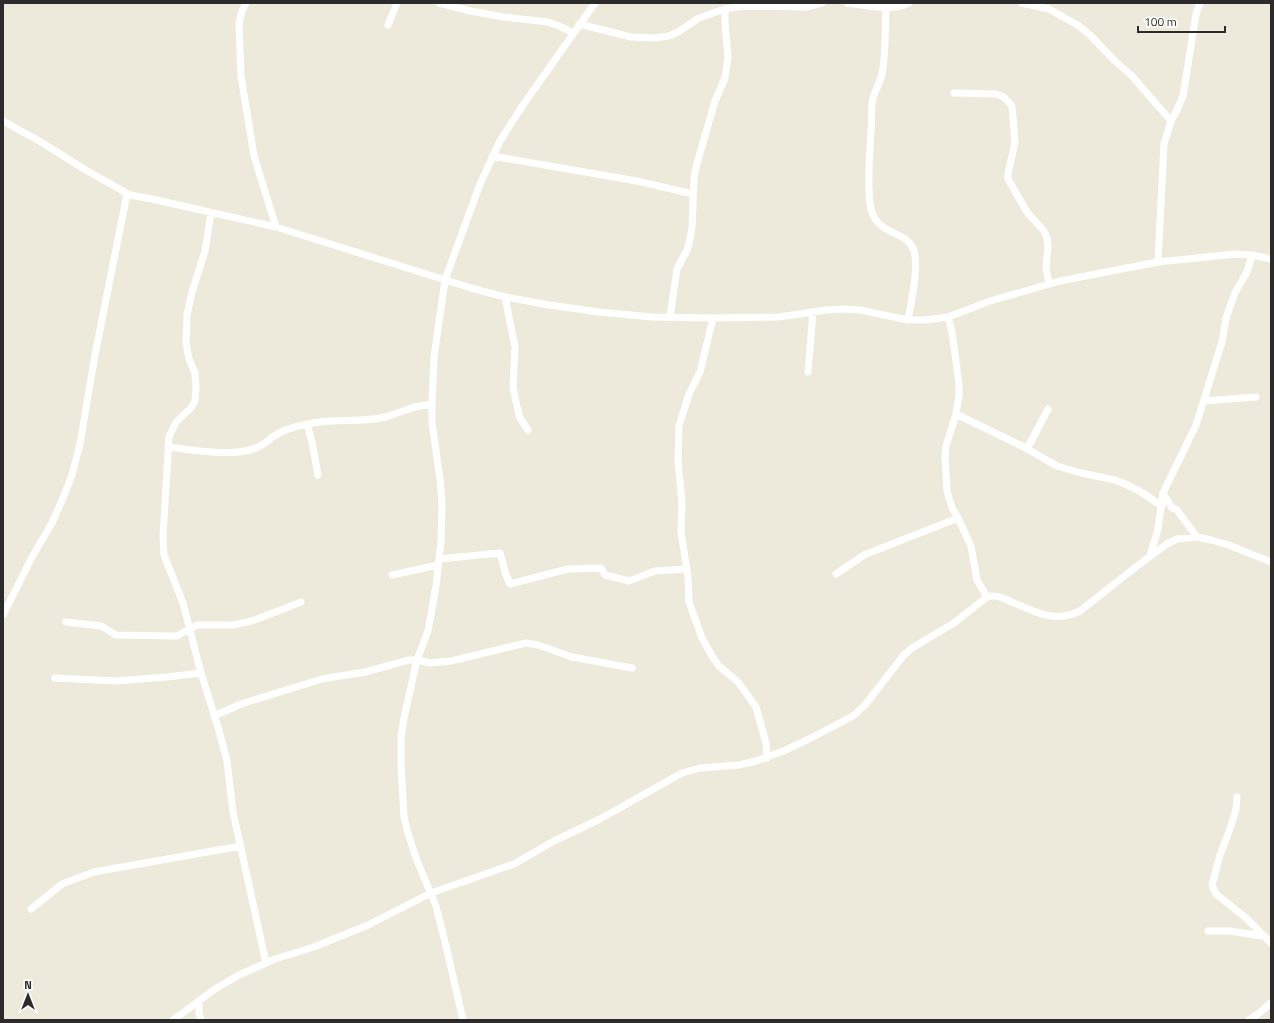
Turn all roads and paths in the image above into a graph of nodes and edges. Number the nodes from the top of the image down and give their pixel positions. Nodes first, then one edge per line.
1 (246, 3) edge
2 (397, 3) edge
3 (439, 3) edge
4 (595, 3) edge
5 (822, 3) edge
6 (847, 3) edge
7 (909, 3) edge
8 (1022, 3) edge
9 (1200, 3) edge
10 (886, 8) junction
11 (725, 9) junction
12 (580, 24) junction
13 (388, 25) dead end
14 (573, 33) junction
15 (954, 93) dead end
16 (3, 121) edge
17 (1171, 121) junction
18 (492, 156) junction
19 (127, 194) junction
20 (693, 194) junction
21 (211, 213) junction
22 (276, 227) junction
23 (1252, 255) junction
24 (1260, 257) junction
25 (1271, 259) edge
26 (1158, 262) junction
27 (1250, 263) junction
28 (445, 280) junction
29 (1049, 284) junction
30 (505, 297) junction
31 (813, 312) junction
32 (948, 316) junction
33 (670, 317) junction
34 (713, 318) junction
35 (908, 320) junction
36 (808, 372) dead end
37 (1256, 397) dead end
38 (1204, 401) junction
39 (432, 405) junction
40 (1048, 409) dead end
41 (956, 414) junction
42 (307, 424) junction
43 (528, 430) dead end
44 (168, 447) junction
45 (1027, 449) junction
46 (318, 475) dead end
47 (1162, 493) junction
48 (1162, 506) junction
49 (958, 518) junction
50 (1197, 537) junction
51 (1150, 556) junction
52 (438, 562) junction
53 (1271, 562) edge
54 (686, 569) junction
55 (836, 574) dead end
56 (392, 575) dead end
57 (987, 597) junction
58 (301, 602) dead end
59 (3, 615) edge
60 (66, 622) dead end
61 (190, 629) junction
62 (417, 660) junction
63 (632, 668) dead end
64 (201, 673) junction
65 (55, 678) dead end
66 (214, 716) junction
67 (767, 758) junction
68 (1237, 796) dead end
69 (241, 846) junction
70 (431, 893) junction
71 (31, 909) dead end
72 (1208, 931) dead end
73 (1262, 936) junction
74 (1271, 943) edge
75 (266, 963) junction
76 (199, 1001) junction
77 (1271, 1003) edge
78 (173, 1020) edge
79 (201, 1020) edge
80 (463, 1020) edge
81 (1249, 1020) edge

1 - 22 street
2 - 13 street
3 - 14 street
4 - 12 street
5 - 11 street
6 - 10 street
7 - 10 street
8 - 17 street
9 - 17 street
10 - 35 street
11 - 12 street
11 - 20 street
12 - 14 street
14 - 18 street
15 - 29 street
16 - 19 street
17 - 26 street
18 - 20 street
18 - 28 street
19 - 21 street
19 - 59 street
20 - 33 street
21 - 22 street
21 - 44 street
22 - 28 street
23 - 24 street
23 - 26 street
23 - 27 street
24 - 25 street
24 - 27 street
26 - 29 street
27 - 38 street
28 - 30 street
28 - 39 street
29 - 32 street
30 - 33 street
30 - 43 street
31 - 34 street
31 - 35 street
31 - 36 street
32 - 35 street
32 - 41 street
33 - 34 street
34 - 54 street
37 - 38 street
38 - 47 street
39 - 42 street
39 - 52 street
40 - 45 street
41 - 45 street
41 - 49 street
42 - 44 street
42 - 46 street
44 - 61 street
45 - 48 street
47 - 48 street
47 - 50 street
48 - 51 street
49 - 55 street
49 - 57 street
50 - 51 street
50 - 53 street
51 - 57 street
52 - 54 street
52 - 56 street
52 - 62 street
54 - 67 street
57 - 67 street
58 - 61 street
60 - 61 street
61 - 64 street
62 - 63 street
62 - 66 street
62 - 70 street
64 - 65 street
64 - 66 street
66 - 69 street
67 - 70 street
68 - 73 street
69 - 71 street
69 - 75 street
70 - 75 street
70 - 80 street
72 - 73 street
73 - 74 street
75 - 76 street
76 - 78 street
76 - 79 street
77 - 81 street

